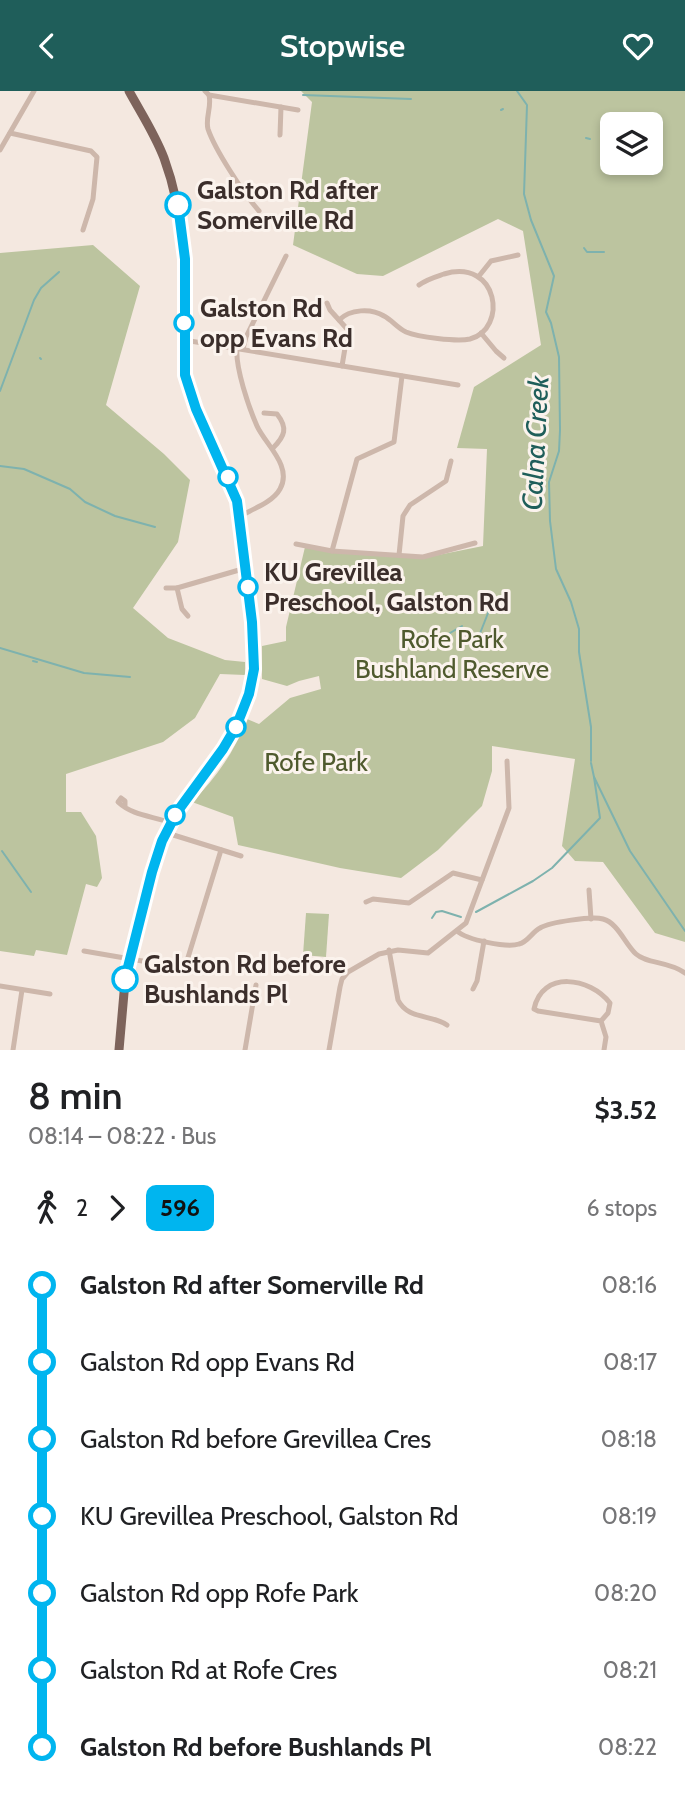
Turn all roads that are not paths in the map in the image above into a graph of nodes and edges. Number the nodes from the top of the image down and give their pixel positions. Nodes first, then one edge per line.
1 (34, 91) edge
2 (129, 91) edge
3 (207, 93) edge
4 (278, 107) junction
5 (298, 110) dead end
6 (10, 133) junction
7 (280, 135) dead end
8 (0, 150) edge
9 (259, 211) dead end
10 (83, 230) dead end
11 (518, 255) dead end
12 (286, 256) dead end
13 (479, 276) junction
14 (419, 285) dead end
15 (327, 303) dead end
16 (339, 320) junction
17 (481, 333) junction
18 (184, 340) junction
19 (240, 348) junction
20 (505, 358) dead end
21 (342, 366) junction
22 (402, 376) junction
23 (458, 385) dead end
24 (264, 412) dead end
25 (273, 449) junction
26 (451, 461) dead end
27 (240, 516) junction
28 (475, 543) dead end
29 (296, 544) dead end
30 (332, 551) junction
31 (400, 555) junction
32 (246, 568) junction
33 (166, 588) dead end
34 (177, 588) junction
35 (188, 616) dead end
36 (507, 761) dead end
37 (125, 807) dead end
38 (171, 823) junction
39 (166, 833) junction
40 (221, 850) junction
41 (241, 856) dead end
42 (482, 880) junction
43 (589, 890) dead end
44 (366, 902) dead end
45 (591, 919) junction
46 (457, 932) junction
47 (484, 941) junction
48 (389, 950) junction
49 (84, 951) dead end
50 (129, 959) junction
51 (685, 973) edge
52 (256, 985) dead end
53 (0, 986) edge
54 (473, 989) dead end
55 (23, 990) junction
56 (50, 994) dead end
57 (601, 1021) junction
58 (447, 1025) dead end
59 (13, 1050) edge
60 (118, 1050) edge
61 (245, 1050) edge
62 (329, 1050) edge
63 (604, 1050) edge

1 - 6 street
2 - 18 main road
3 - 4 street
3 - 9 street
4 - 5 street
4 - 7 street
6 - 8 street
6 - 10 street
11 - 13 street
12 - 19 street
13 - 14 street
13 - 17 street
15 - 16 street
16 - 17 street
16 - 21 street
17 - 20 street
18 - 19 street
18 - 27 main road
19 - 21 street
19 - 25 street
21 - 22 street
22 - 23 street
22 - 30 street
24 - 25 street
25 - 27 street
26 - 31 street
27 - 32 main road
28 - 31 street
29 - 30 street
30 - 31 street
32 - 34 street
32 - 38 main road
33 - 34 street
34 - 35 street
36 - 42 street
37 - 38 street
38 - 39 main road
39 - 40 street
39 - 50 main road
40 - 41 street
40 - 50 street
42 - 44 street
42 - 46 street
43 - 45 street
45 - 47 street
45 - 51 street
46 - 47 street
46 - 48 street
47 - 54 street
48 - 58 street
48 - 62 street
49 - 50 street
50 - 60 main road
52 - 61 street
53 - 55 street
55 - 56 street
55 - 59 street
57 - 57 street
57 - 63 street

